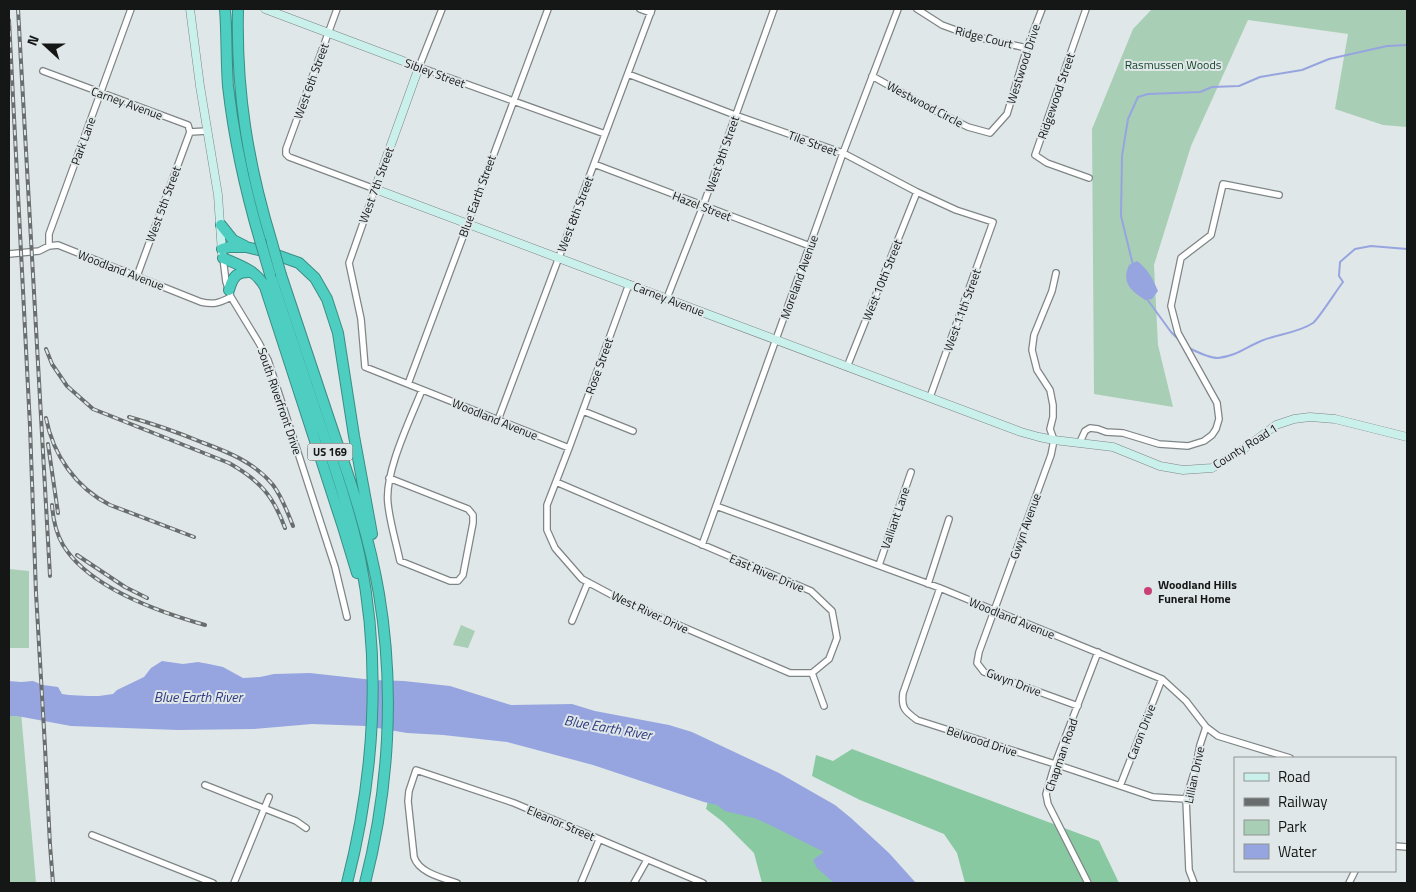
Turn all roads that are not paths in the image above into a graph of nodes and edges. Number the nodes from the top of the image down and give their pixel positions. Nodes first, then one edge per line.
1 (130, 9) edge
2 (190, 9) edge
3 (226, 9) edge
4 (238, 9) edge
5 (265, 9) edge
6 (337, 9) edge
7 (442, 9) edge
8 (548, 9) edge
9 (640, 9) edge
10 (774, 9) edge
11 (898, 9) edge
12 (917, 9) edge
13 (1042, 9) edge
14 (1086, 9) edge
15 (652, 11) edge
16 (328, 33) junction
17 (1027, 48) junction
18 (419, 68) junction
19 (43, 71) dead end
20 (628, 74) junction
21 (872, 76) junction
22 (100, 93) junction
23 (512, 101) junction
24 (735, 115) junction
25 (979, 130) joint
26 (207, 131) junction
27 (190, 132) junction
28 (605, 134) junction
29 (286, 154) joint
30 (843, 154) junction
31 (594, 164) junction
32 (1089, 178) dead end
33 (375, 189) junction
34 (917, 192) junction
35 (1279, 196) dead end
36 (703, 206) junction
37 (993, 222) joint
38 (220, 225) junction
39 (467, 225) junction
40 (49, 246) junction
41 (810, 246) junction
42 (246, 247) junction
43 (222, 253) junction
44 (9, 254) edge
45 (559, 258) junction
46 (254, 273) junction
47 (1056, 273) dead end
48 (276, 274) junction
49 (137, 276) junction
50 (629, 284) junction
51 (230, 294) junction
52 (668, 298) junction
53 (776, 340) junction
54 (365, 367) joint
55 (847, 367) junction
56 (408, 384) junction
57 (422, 390) junction
58 (930, 397) junction
59 (583, 411) junction
60 (498, 420) junction
61 (633, 431) dead end
62 (1407, 437) edge
63 (1054, 440) junction
64 (1080, 442) junction
65 (569, 448) junction
66 (911, 472) dead end
67 (389, 478) junction
68 (556, 482) junction
69 (716, 506) junction
70 (949, 520) dead end
71 (702, 546) junction
72 (879, 565) junction
73 (588, 582) junction
74 (928, 584) junction
75 (940, 588) junction
76 (379, 592) junction
77 (995, 611) junction
78 (368, 615) junction
79 (347, 618) dead end
80 (572, 621) dead end
81 (1098, 652) junction
82 (812, 673) junction
83 (1162, 679) junction
84 (824, 706) dead end
85 (1078, 706) junction
86 (1206, 727) junction
87 (1287, 757) edge
88 (1056, 764) junction
89 (205, 785) dead end
90 (1120, 786) junction
91 (268, 797) dead end
92 (1186, 799) junction
93 (264, 808) junction
94 (306, 828) dead end
95 (92, 835) dead end
96 (599, 840) junction
97 (647, 860) junction
98 (439, 880) edge
99 (213, 883) edge
100 (234, 883) edge
101 (347, 883) edge
102 (365, 883) edge
103 (457, 883) edge
104 (581, 883) edge
105 (634, 883) edge
106 (703, 883) edge
107 (1088, 883) edge
108 (1194, 883) edge

1 - 22 street, Park Lane
2 - 26 main road, South Riverfront Drive
3 - 48 highway, US 169, bridge
4 - 48 highway, US 169, bridge
5 - 16 main road, Sibley Street
6 - 16 street, West 6th Street
7 - 18 street, West 7th Street
8 - 23 street, Blue Earth Street
9 - 15 street
10 - 24 street, West 9th Street
11 - 21 street, Moreland Avenue
12 - 17 street, Ridge Court
13 - 17 street, Westwood Drive
14 - 32 street, Ridgewood Street
15 - 20 street, West 8th Street
16 - 18 main road, Sibley Street
16 - 29 street, West 6th Street
17 - 25 street, Westwood Drive
18 - 23 street, Sibley Street
18 - 33 main road, West 7th Street
19 - 22 street, Carney Avenue
20 - 24 street, Tile Street
20 - 28 street, West 8th Street
21 - 25 street, Westwood Circle
21 - 30 street, Moreland Avenue
22 - 27 street, Carney Avenue
22 - 40 street, Park Lane
23 - 28 street, Sibley Street
23 - 39 street, Blue Earth Street
24 - 30 street, Tile Street
24 - 36 street, West 9th Street
26 - 27 street
26 - 38 main road, South Riverfront Drive
27 - 49 street, West 5th Street
28 - 31 street, West 8th Street
29 - 33 street, Carney Avenue
30 - 34 street, Tile Street
30 - 41 street, Moreland Avenue
31 - 36 street, Hazel Street
31 - 45 street, West 8th Street
33 - 39 main road, Carney Avenue
33 - 54 street, West 7th Street
34 - 37 street, Tile Street
34 - 55 street, West 10th Street
35 - 64 street
36 - 41 street, Hazel Street
36 - 52 street, West 9th Street
37 - 58 street, West 11th Street
38 - 42 highway
38 - 43 main road, South Riverfront Drive
39 - 45 main road, Carney Avenue
39 - 56 street, Blue Earth Street
40 - 44 street, Woodland Avenue
40 - 49 street, Woodland Avenue
41 - 53 street, Moreland Avenue
42 - 43 highway
42 - 76 highway
43 - 46 highway
43 - 51 street, South Riverfront Drive
45 - 50 main road, Carney Avenue
45 - 60 street, West 8th Street
46 - 51 highway
46 - 78 highway
47 - 63 street, Gwyn Avenue
48 - 76 highway, US 169
48 - 78 highway, US 169
49 - 51 street, Woodland Avenue
50 - 52 main road, Carney Avenue
50 - 59 street, Rose Street
51 - 79 street, South Riverfront Drive
52 - 53 main road, Carney Avenue
53 - 55 main road, Carney Avenue
53 - 69 street, Moreland Avenue
54 - 56 street, Woodland Avenue
55 - 58 main road, Carney Avenue
56 - 57 street, Woodland Avenue
57 - 60 street, Woodland Avenue
57 - 67 street
58 - 63 main road, Carney Avenue
59 - 61 street
59 - 65 street, Rose Street
60 - 65 street, Woodland Avenue
62 - 64 main road, County Road 1
63 - 64 main road, County Road 1
63 - 77 street, Gwyn Avenue
65 - 68 street, West River Drive
66 - 72 street, Valliant Lane
67 - 67 street
68 - 71 street
68 - 73 street, West River Drive
69 - 71 street, Moreland Avenue
69 - 72 street, Woodland Avenue
70 - 74 street
71 - 82 street, East River Drive
72 - 74 street, Woodland Avenue
73 - 80 street
73 - 82 street, West River Drive
74 - 75 street, Woodland Avenue
75 - 77 street, Woodland Avenue
75 - 88 street, Belwood Drive
76 - 102 highway, US 169
77 - 81 street, Woodland Avenue
77 - 85 street, Gwyn Drive
78 - 101 highway, US 169
81 - 83 street, Woodland Avenue
81 - 85 street, Chapman Road
82 - 84 street
83 - 86 street, Woodland Avenue
83 - 90 street, Caron Drive
85 - 88 street, Chapman Road
86 - 87 street, Woodland Avenue
86 - 92 street, Lillian Drive
88 - 90 street, Belwood Drive
88 - 107 street, Chapman Road
89 - 93 street
90 - 92 street, Belwood Drive
91 - 93 street
92 - 108 street, Lillian Drive
93 - 94 street
93 - 100 street
95 - 99 street
96 - 97 street, Eleanor Street
96 - 98 street, Eleanor Street
96 - 104 street
97 - 105 street
97 - 106 street, Eleanor Street
98 - 103 street

